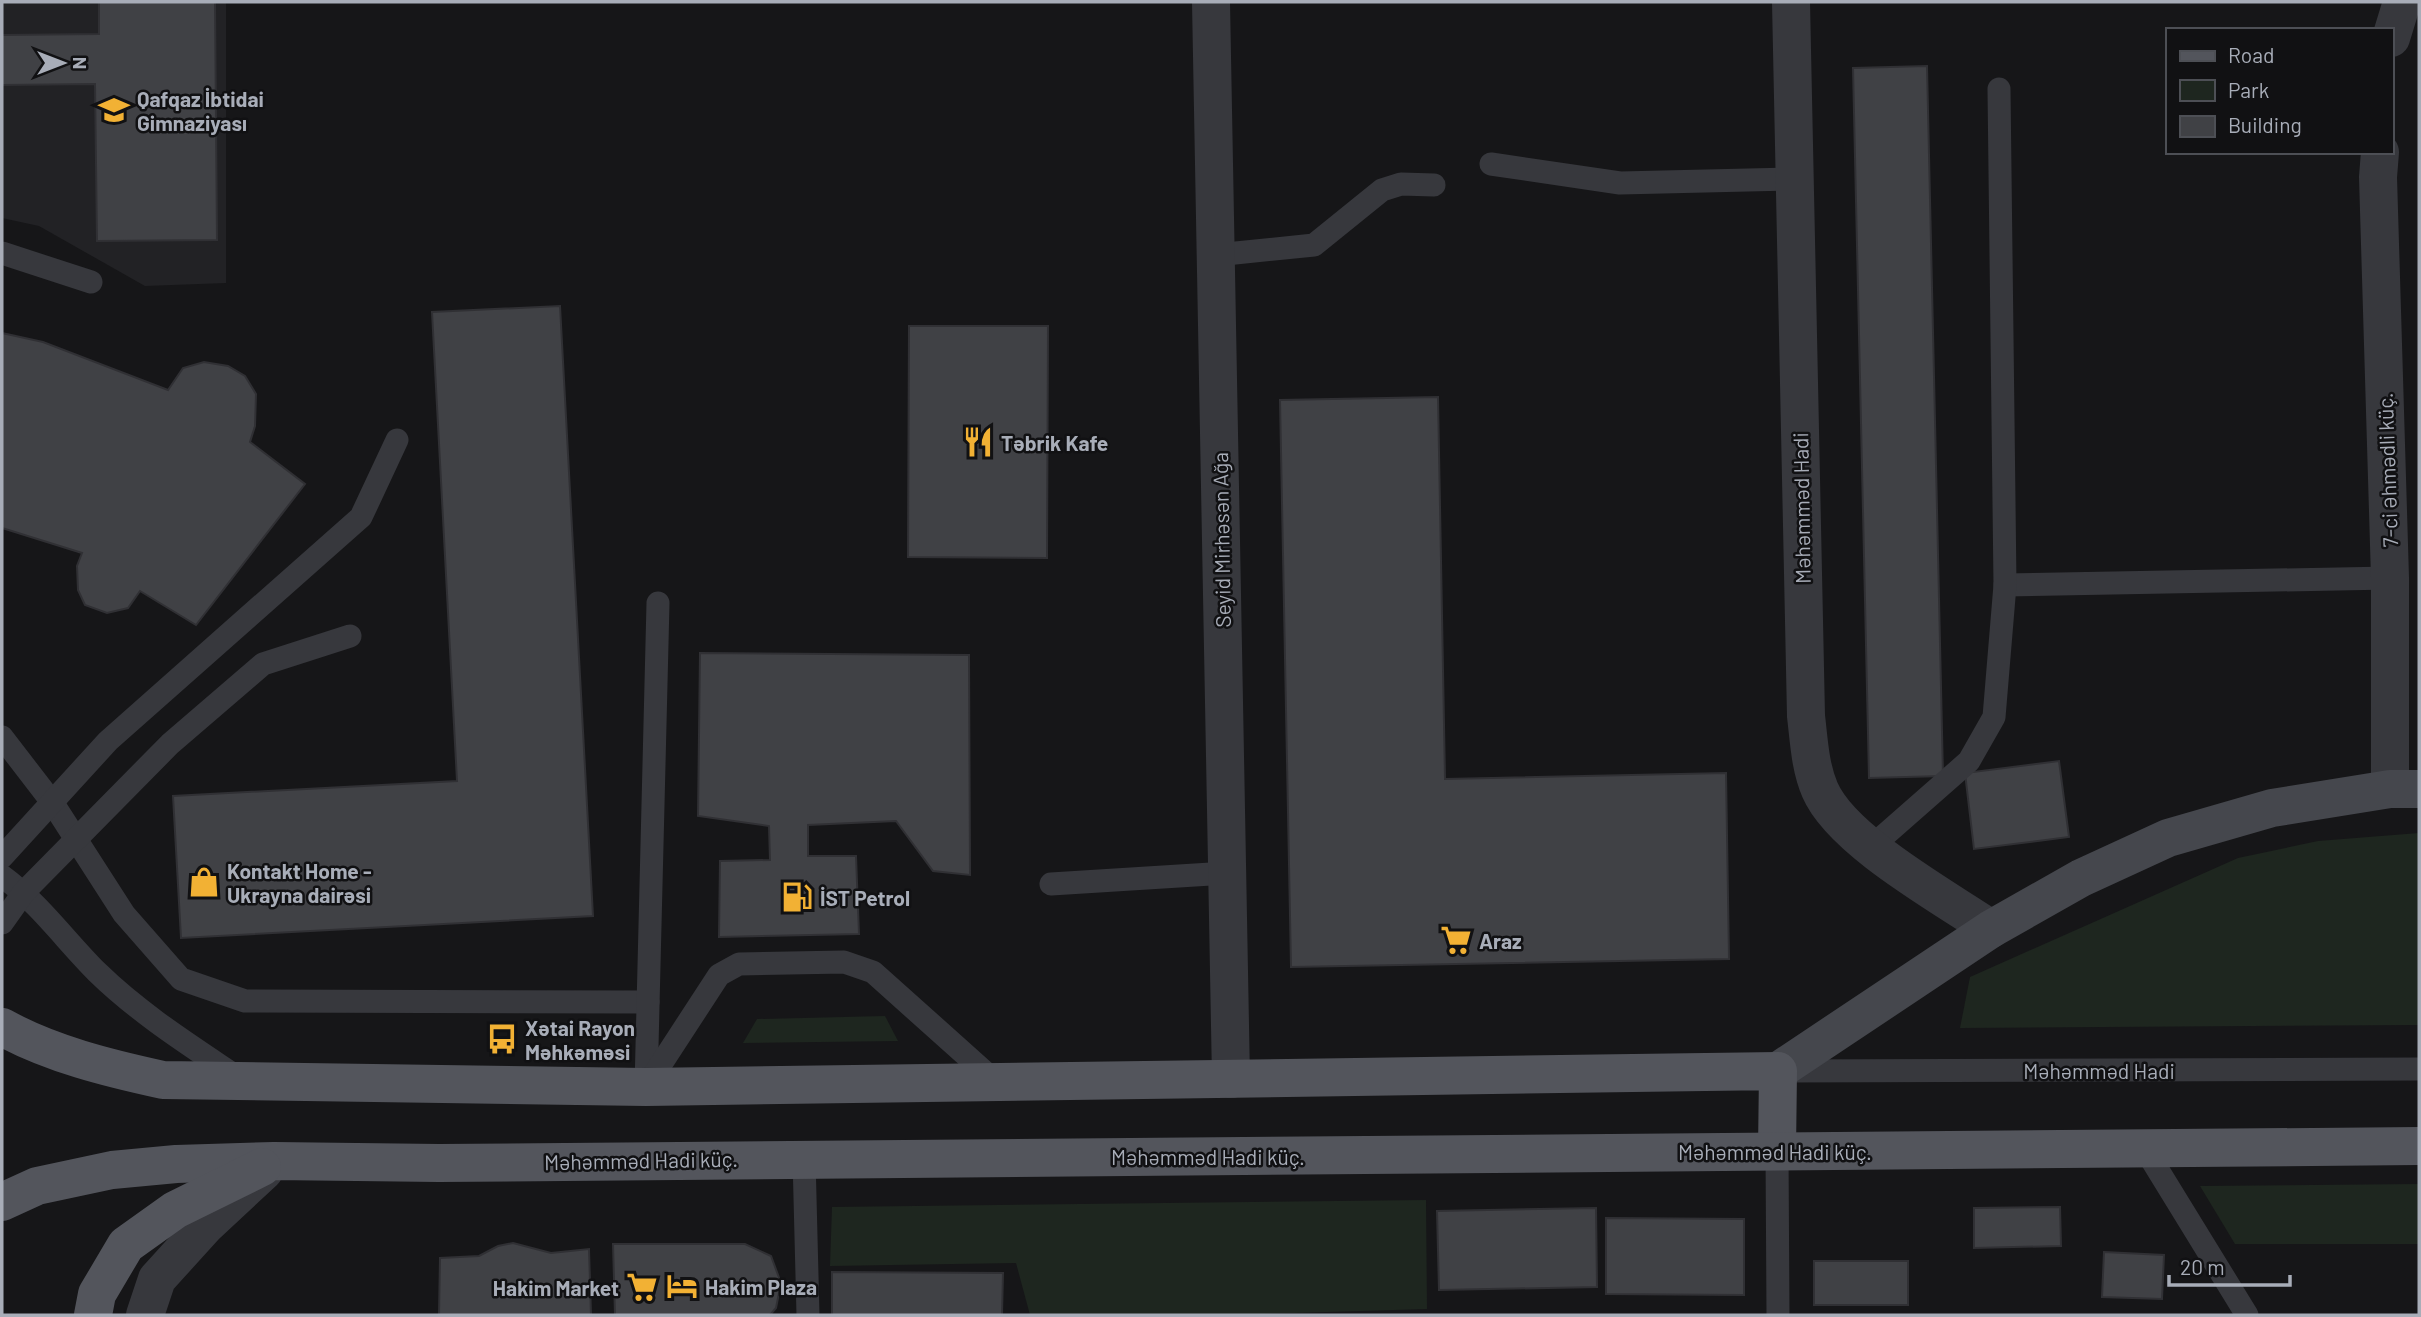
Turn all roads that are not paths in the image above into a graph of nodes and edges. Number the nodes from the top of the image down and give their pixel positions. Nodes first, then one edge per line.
1 (1211, 2) edge
2 (1791, 2) edge
3 (2402, 2) edge
4 (2393, 31) edge
5 (1999, 89) dead end
6 (2380, 154) edge
7 (1491, 164) dead end
8 (1794, 179) junction
9 (1434, 185) dead end
10 (2, 253) edge
11 (1216, 255) junction
12 (91, 282) dead end
13 (397, 440) dead end
14 (2390, 578) junction
15 (2005, 585) junction
16 (658, 603) dead end
17 (350, 636) dead end
18 (2, 737) edge
19 (2405, 789) edge
20 (52, 802) junction
21 (76, 838) junction
22 (1870, 848) junction
23 (2, 858) edge
24 (1227, 873) junction
25 (2, 876) edge
26 (1051, 884) dead end
27 (24, 892) junction
28 (2, 923) edge
29 (1991, 929) junction
30 (648, 1002) junction
31 (2, 1027) edge
32 (2419, 1069) edge
33 (1778, 1071) junction
34 (1231, 1079) junction
35 (243, 1081) junction
36 (998, 1083) junction
37 (646, 1087) junction
38 (2419, 1146) edge
39 (2145, 1149) junction
40 (1777, 1151) junction
41 (804, 1158) junction
42 (274, 1161) junction
43 (2, 1202) edge
44 (93, 1315) edge
45 (145, 1315) edge
46 (808, 1315) edge
47 (1778, 1315) edge
48 (2247, 1315) edge

1 - 11 street, Seyid Mirhəsən Ağa
2 - 8 street, Məhəmməd Hadi
3 - 4 street
5 - 15 lane
6 - 14 street, 7-ci Əhmədli küç.
7 - 8 lane
8 - 22 street, Məhəmməd Hadi
9 - 11 lane
10 - 12 lane
11 - 24 street, Seyid Mirhəsən Ağa
13 - 20 lane
14 - 15 lane
14 - 19 street, 7-ci Əhmədli küç.
15 - 22 lane
16 - 30 lane
17 - 21 lane
18 - 20 lane
19 - 29 main road
20 - 21 lane
20 - 23 lane
21 - 27 lane
21 - 30 lane
22 - 29 street, Məhəmməd Hadi
24 - 26 lane
24 - 34 street, Seyid Mirhəsən Ağa
25 - 27 lane
27 - 28 lane
27 - 35 lane
29 - 33 main road
30 - 37 lane
31 - 35 main road
32 - 33 lane, Məhəmməd Hadi
33 - 34 main road
33 - 40 main road
34 - 36 main road
35 - 37 main road
36 - 37 main road
36 - 37 lane
38 - 39 main road, Məhəmməd Hadi küç.
39 - 40 main road, Məhəmməd Hadi küç.
39 - 48 lane
40 - 41 main road, Məhəmməd Hadi küç.
40 - 47 lane
41 - 42 main road, Məhəmməd Hadi küç.
41 - 46 lane
42 - 43 main road, Məhəmməd Hadi küç.
42 - 44 main road
42 - 45 street

